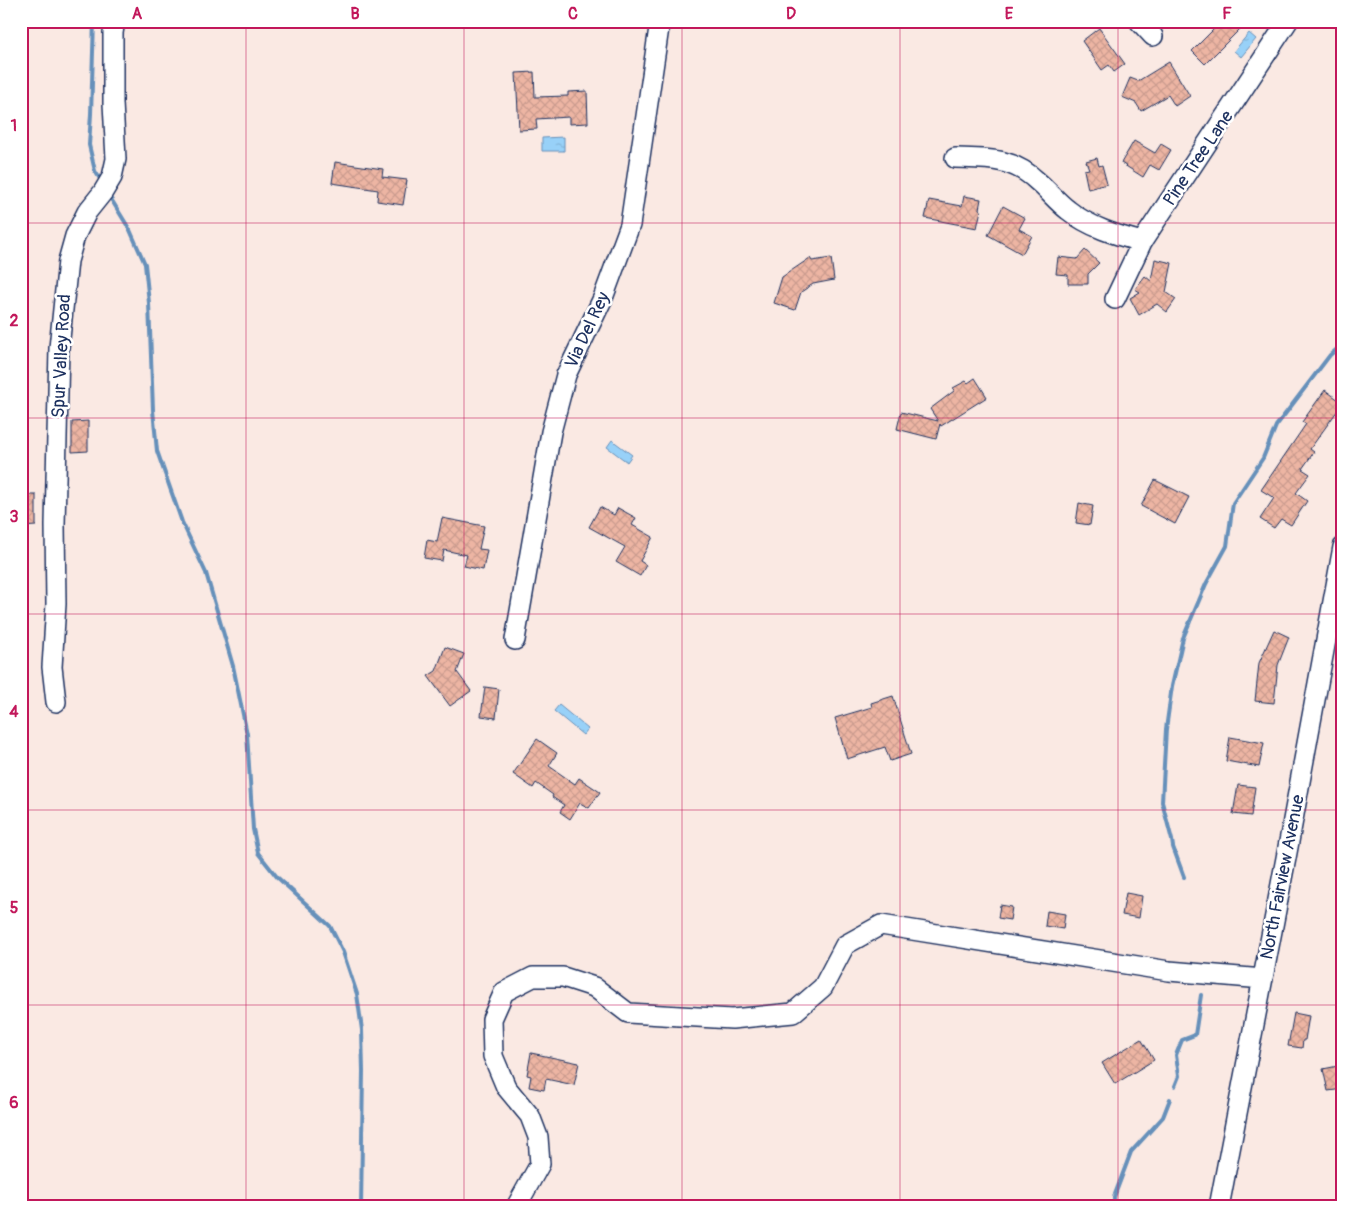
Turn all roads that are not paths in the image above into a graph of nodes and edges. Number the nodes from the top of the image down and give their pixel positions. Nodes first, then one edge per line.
1 (115, 21) edge
2 (660, 21) edge
3 (1139, 21) edge
4 (1288, 21) edge
5 (1153, 36) dead end
6 (955, 158) dead end
7 (1142, 242) junction
8 (1115, 299) dead end
9 (1343, 547) edge
10 (515, 640) dead end
11 (56, 702) dead end
12 (1262, 979) junction
13 (516, 1207) edge
14 (1219, 1207) edge

1 - 11 street, Spur Valley Road
2 - 10 street, Via Del Rey
3 - 5 street
4 - 7 street, Pine Tree Lane
6 - 7 street
7 - 8 street, Pine Tree Lane
9 - 12 street, North Fairview Avenue
12 - 13 street
12 - 14 street, North Fairview Avenue

